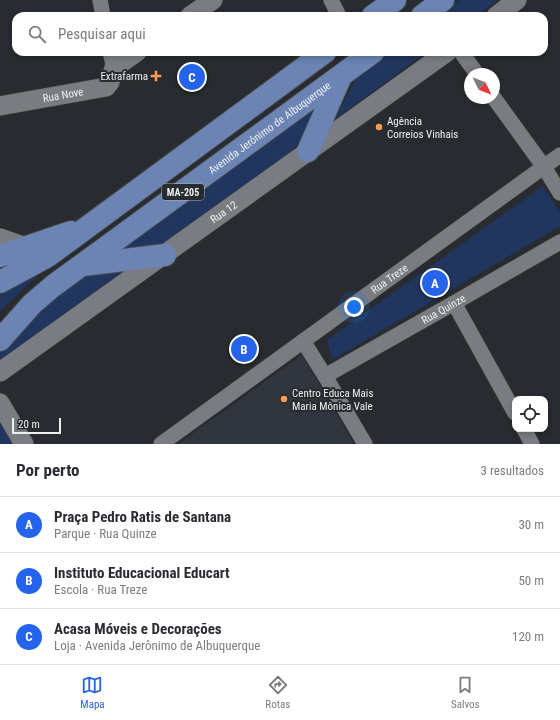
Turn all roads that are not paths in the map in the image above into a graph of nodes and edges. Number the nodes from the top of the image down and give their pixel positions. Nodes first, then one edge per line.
1 (100, 0) edge
2 (213, 0) edge
3 (331, 0) edge
4 (395, 0) edge
5 (443, 0) edge
6 (517, 0) edge
7 (102, 12) edge
8 (196, 12) edge
9 (337, 12) edge
10 (378, 12) edge
11 (427, 12) edge
12 (501, 12) edge
13 (124, 56) edge
14 (320, 56) edge
15 (367, 56) edge
16 (441, 56) edge
17 (464, 56) edge
18 (112, 60) edge
19 (473, 68) edge
20 (341, 75) junction
21 (498, 104) edge
22 (0, 106) edge
23 (308, 152) junction
24 (560, 155) edge
25 (544, 166) junction
26 (560, 193) edge
27 (91, 226) junction
28 (0, 238) edge
29 (560, 242) edge
30 (26, 247) junction
31 (165, 255) junction
32 (0, 256) edge
33 (82, 265) junction
34 (0, 282) edge
35 (454, 304) junction
36 (0, 340) edge
37 (303, 341) junction
38 (0, 372) edge
39 (325, 376) junction
40 (0, 403) edge
41 (512, 408) edge
42 (526, 432) edge
43 (24, 444) edge
44 (161, 444) edge
45 (365, 444) edge
46 (532, 444) edge

1 - 7 street
2 - 8 street
3 - 9 street
4 - 10 main road
5 - 11 main road
6 - 12 street
13 - 18 street, Rua Nove
14 - 27 main road, MA-205
15 - 20 main road, Avenida Jerônimo de Albuquerque / MA-205
16 - 23 street, Rua 12
17 - 19 street
18 - 22 street, Rua Nove
20 - 23 main road
20 - 33 main road, Avenida Jerônimo de Albuquerque / MA-205
21 - 25 street
23 - 31 street, Rua 12
24 - 25 street, Rua Treze
25 - 26 street
25 - 37 street, Rua Treze
27 - 30 main road
27 - 34 main road, MA-205
28 - 30 street
29 - 35 street, Rua Quinze
30 - 32 main road
31 - 33 main road
31 - 38 street, Rua 12
33 - 36 main road, Avenida Jerônimo de Albuquerque / MA-205
35 - 39 street, Rua Quinze
35 - 41 street
37 - 39 street
37 - 44 street, Rua Treze
39 - 45 street
40 - 43 street
42 - 46 street

